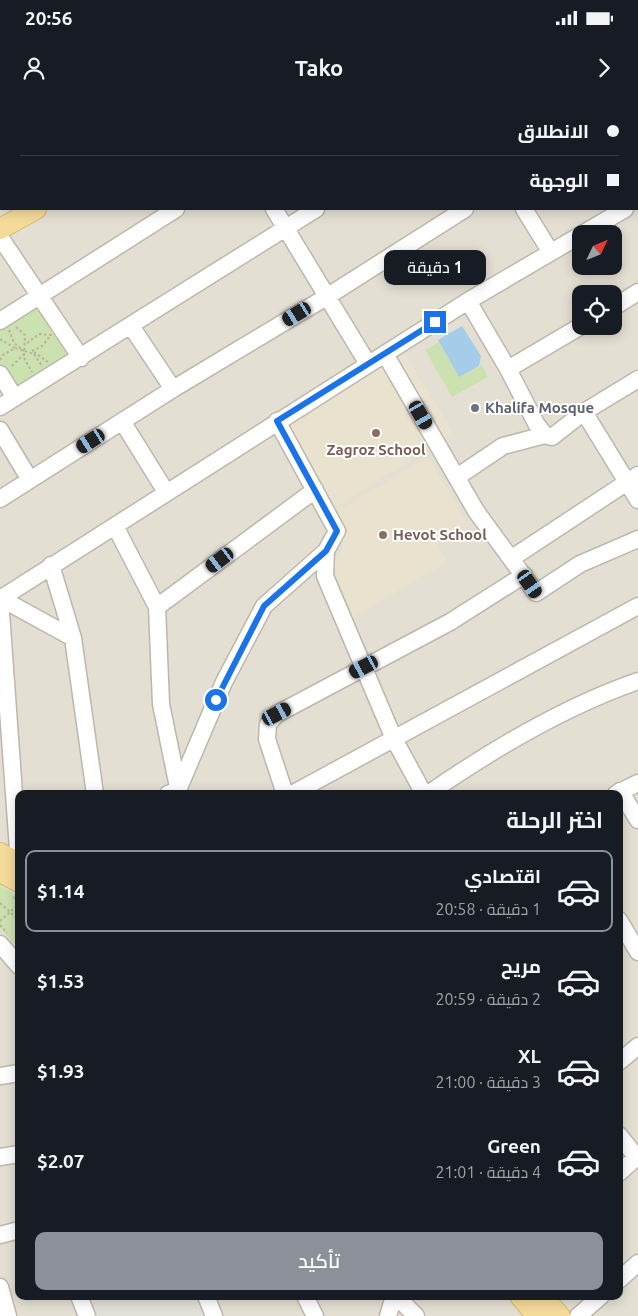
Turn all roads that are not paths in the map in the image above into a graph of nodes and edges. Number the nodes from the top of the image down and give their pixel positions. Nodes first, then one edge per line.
1 (34, 210) edge
2 (174, 210) edge
3 (275, 210) edge
4 (314, 210) edge
5 (463, 210) edge
6 (525, 210) edge
7 (623, 210) edge
8 (1, 227) edge
9 (286, 227) junction
10 (550, 252) junction
11 (638, 292) edge
12 (40, 296) junction
13 (328, 296) junction
14 (468, 301) junction
15 (622, 301) edge
16 (7, 324) edge
17 (131, 326) junction
18 (572, 331) edge
19 (385, 354) junction
20 (81, 358) junction
21 (368, 364) junction
22 (508, 369) junction
23 (3, 371) edge
24 (638, 379) edge
25 (173, 389) junction
26 (15, 398) junction
27 (0, 407) edge
28 (584, 412) junction
29 (277, 421) junction
30 (122, 422) junction
31 (0, 430) edge
32 (545, 435) junction
33 (458, 476) junction
34 (633, 478) edge
35 (30, 480) junction
36 (315, 490) junction
37 (166, 492) junction
38 (0, 499) edge
39 (638, 500) edge
40 (115, 526) junction
41 (638, 539) edge
42 (326, 551) junction
43 (512, 558) junction
44 (51, 565) junction
45 (524, 575) junction
46 (0, 599) edge
47 (638, 606) edge
48 (157, 607) junction
49 (73, 638) junction
50 (364, 667) junction
51 (638, 681) edge
52 (394, 739) junction
53 (638, 783) edge
54 (94, 790) edge
55 (175, 790) edge
56 (176, 790) edge
57 (283, 790) edge
58 (299, 790) edge
59 (422, 790) edge
60 (434, 790) edge
61 (623, 790) edge
62 (623, 800) edge
63 (15, 807) edge
64 (638, 820) edge
65 (0, 853) edge
66 (15, 861) edge
67 (0, 872) edge
68 (15, 880) edge
69 (623, 927) edge
70 (0, 944) edge
71 (638, 952) edge
72 (15, 961) edge
73 (638, 1046) edge
74 (623, 1059) edge
75 (15, 1074) edge
76 (0, 1076) edge
77 (623, 1140) edge
78 (15, 1155) edge
79 (0, 1157) edge
80 (638, 1158) edge
81 (623, 1170) edge
82 (15, 1231) edge
83 (0, 1235) edge
84 (0, 1287) edge
85 (81, 1300) edge
86 (208, 1300) edge
87 (307, 1300) edge
88 (394, 1300) edge
89 (399, 1300) edge
90 (523, 1300) edge
91 (546, 1300) edge
92 (596, 1300) edge
93 (8, 1316) edge
94 (87, 1316) edge
95 (214, 1316) edge
96 (314, 1316) edge
97 (388, 1316) edge
98 (416, 1316) edge
99 (537, 1316) edge
100 (560, 1316) edge
101 (578, 1316) edge

1 - 8 main road
2 - 12 street
3 - 9 street
4 - 9 street
5 - 13 street
6 - 10 street
7 - 10 street
8 - 12 street
9 - 13 street
9 - 17 street
10 - 14 street
11 - 15 street
12 - 16 street
12 - 20 street
13 - 21 street
13 - 25 street
14 - 19 street
14 - 22 street
17 - 20 street
17 - 25 street
18 - 22 street
19 - 21 street
19 - 33 street
20 - 26 street
21 - 29 street
22 - 32 street
23 - 26 street
24 - 28 street
25 - 30 street
26 - 27 street
28 - 32 street
28 - 34 street
29 - 36 street
29 - 37 street
30 - 35 street
30 - 37 street
31 - 35 street
32 - 33 street
33 - 43 street
34 - 39 street
34 - 43 street
35 - 38 street
36 - 42 street
36 - 48 street
37 - 40 street
40 - 44 street
40 - 48 street
41 - 45 street
42 - 50 street
42 - 56 street
43 - 45 street
44 - 46 street
44 - 49 street
45 - 50 street
46 - 49 street
46 - 63 street
47 - 52 street
48 - 55 street
49 - 54 street
50 - 52 street
50 - 57 street
51 - 60 street
52 - 58 street
52 - 59 street
53 - 61 street
62 - 64 street
65 - 66 main road
67 - 68 main road
69 - 71 street
70 - 72 street
73 - 74 street
75 - 76 street
77 - 80 street
78 - 79 street
80 - 81 street
82 - 83 street
84 - 93 street
85 - 94 street
86 - 95 street
87 - 96 street
88 - 97 street
89 - 98 street
90 - 99 main road
91 - 100 main road
92 - 101 street

